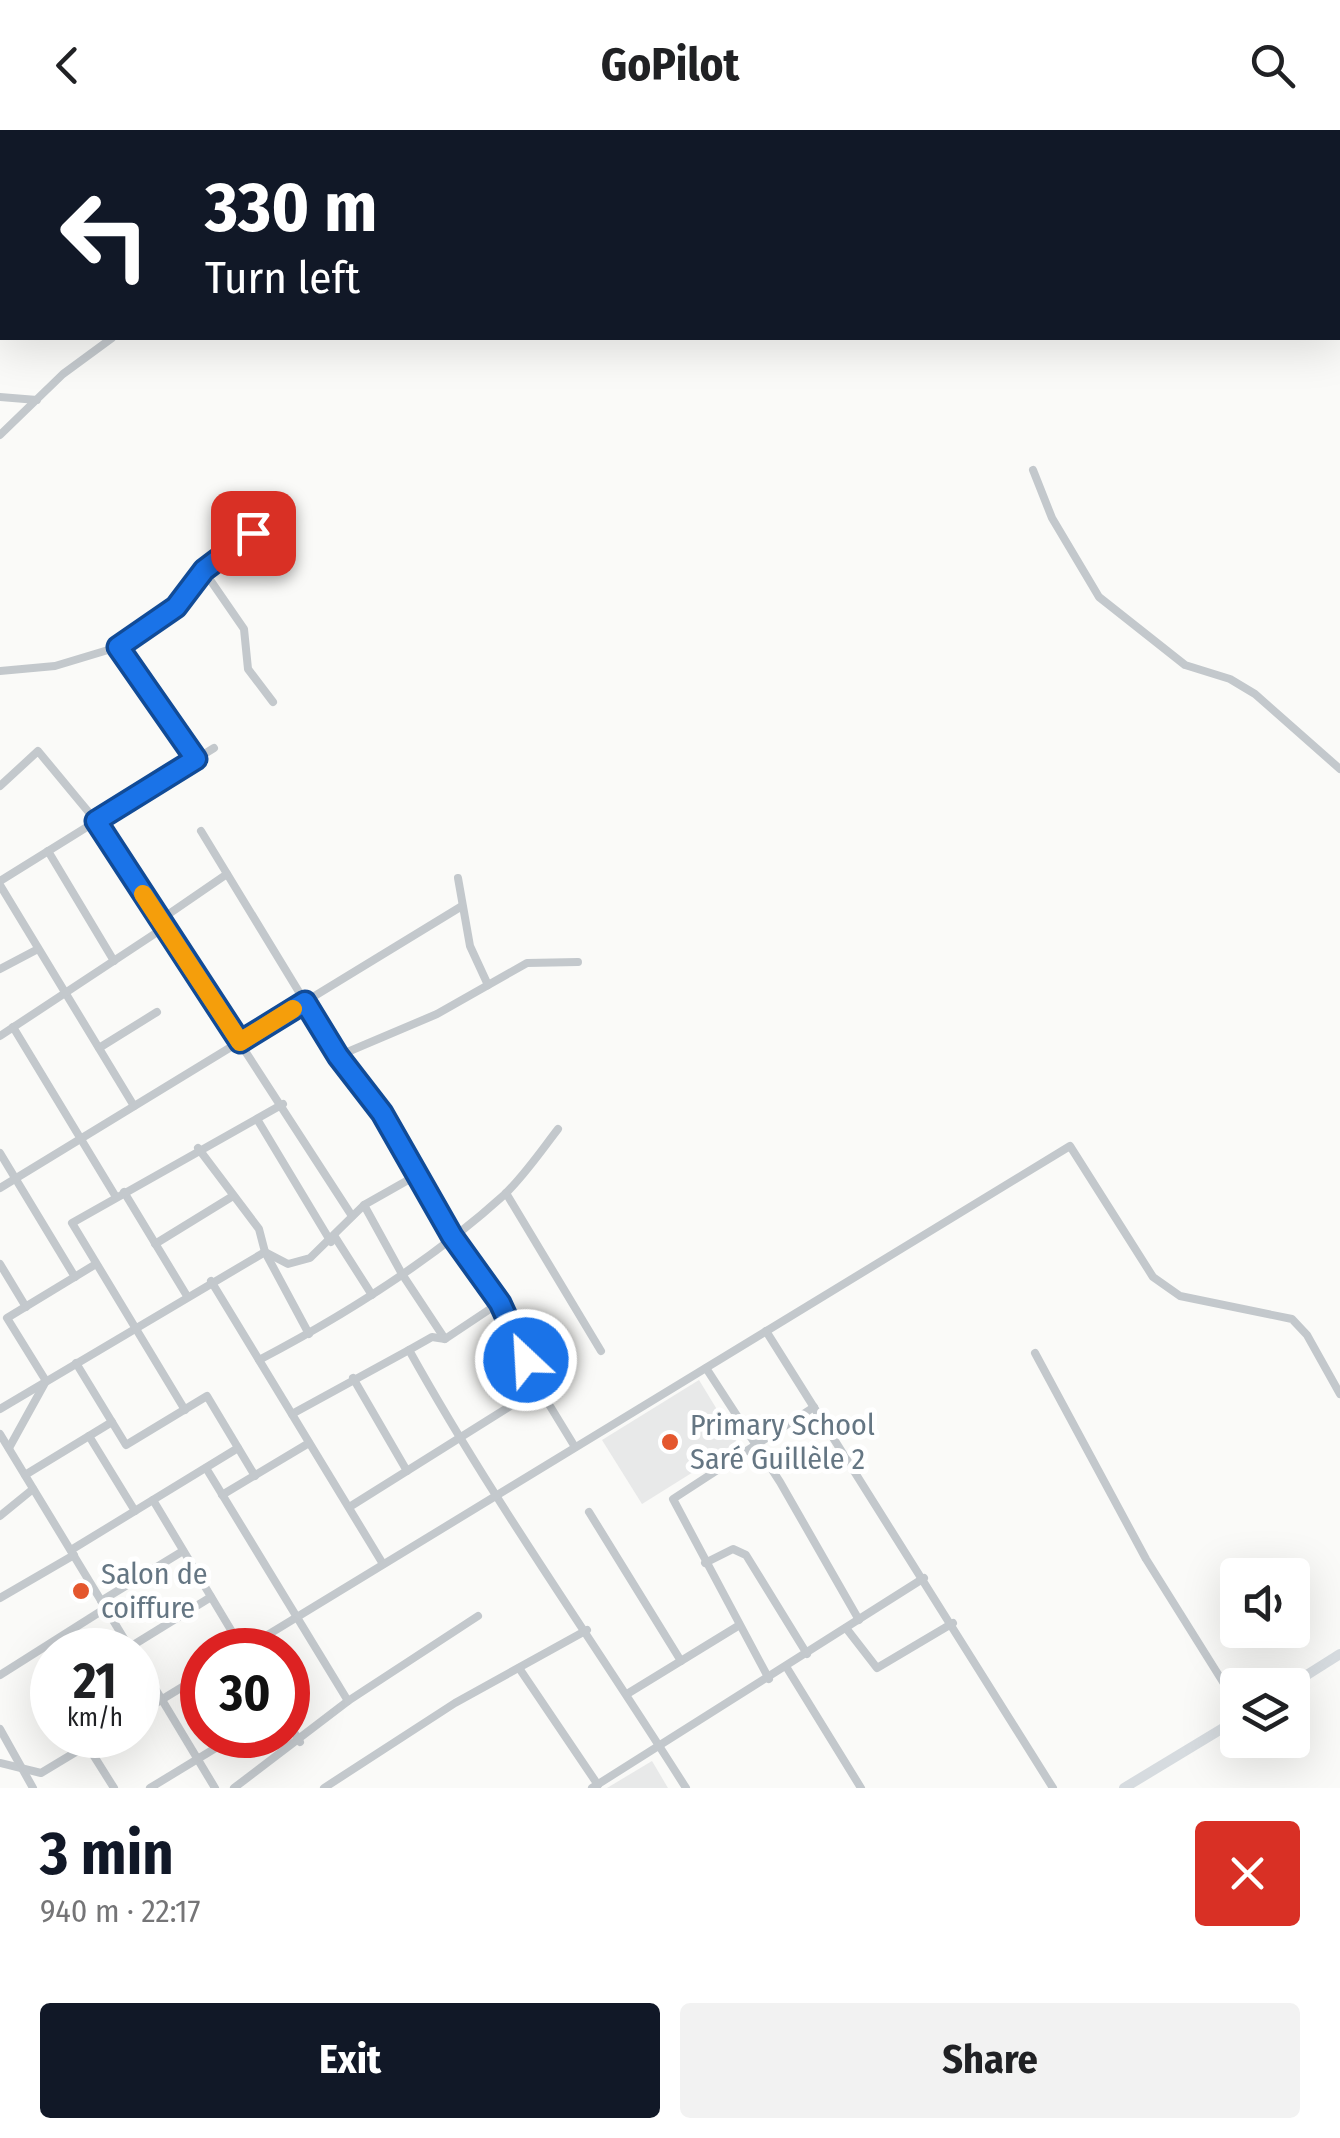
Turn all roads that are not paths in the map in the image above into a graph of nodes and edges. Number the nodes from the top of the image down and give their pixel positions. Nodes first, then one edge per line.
1 (110, 340) edge
2 (0, 397) edge
3 (37, 400) junction
4 (0, 435) edge
5 (1033, 470) dead end
6 (271, 523) dead end
7 (204, 570) junction
8 (118, 647) junction
9 (0, 671) edge
10 (273, 702) dead end
11 (214, 748) dead end
12 (196, 759) junction
13 (1340, 770) edge
14 (0, 786) edge
15 (96, 821) junction
16 (201, 831) dead end
17 (48, 851) junction
18 (228, 874) junction
19 (458, 878) dead end
20 (0, 883) edge
21 (462, 906) junction
22 (162, 923) junction
23 (38, 949) junction
24 (114, 960) junction
25 (578, 962) dead end
26 (0, 969) edge
27 (488, 985) junction
28 (65, 993) junction
29 (305, 1002) junction
30 (157, 1012) dead end
31 (13, 1028) junction
32 (0, 1036) edge
33 (240, 1042) junction
34 (98, 1048) junction
35 (338, 1056) junction
36 (282, 1104) junction
37 (134, 1106) junction
38 (257, 1120) junction
39 (558, 1129) dead end
40 (80, 1138) junction
41 (198, 1148) junction
42 (0, 1153) edge
43 (417, 1174) junction
44 (15, 1178) junction
45 (0, 1188) edge
46 (506, 1193) junction
47 (120, 1194) junction
48 (232, 1196) junction
49 (364, 1204) junction
50 (352, 1216) junction
51 (452, 1236) junction
52 (333, 1240) junction
53 (156, 1244) junction
54 (266, 1252) junction
55 (0, 1264) edge
56 (96, 1264) junction
57 (402, 1274) junction
58 (75, 1277) junction
59 (211, 1281) junction
60 (372, 1295) junction
61 (186, 1296) junction
62 (500, 1303) junction
63 (26, 1307) junction
64 (135, 1327) junction
65 (766, 1331) junction
66 (309, 1334) junction
67 (445, 1339) junction
68 (409, 1350) junction
69 (602, 1350) dead end
70 (1035, 1353) dead end
71 (259, 1360) junction
72 (76, 1363) junction
73 (706, 1368) junction
74 (353, 1378) junction
75 (46, 1382) junction
76 (539, 1388) junction
77 (1340, 1394) edge
78 (814, 1406) junction
79 (0, 1409) edge
80 (185, 1410) junction
81 (292, 1414) junction
82 (112, 1422) junction
83 (0, 1434) edge
84 (89, 1436) junction
85 (458, 1438) junction
86 (309, 1442) junction
87 (756, 1444) junction
88 (575, 1447) junction
89 (9, 1448) junction
90 (238, 1448) junction
91 (206, 1468) junction
92 (407, 1471) junction
93 (25, 1475) junction
94 (255, 1476) junction
95 (34, 1489) junction
96 (222, 1496) junction
97 (494, 1497) junction
98 (152, 1500) junction
99 (351, 1506) junction
100 (135, 1511) junction
101 (589, 1512) dead end
102 (0, 1516) edge
103 (183, 1550) junction
104 (72, 1552) junction
105 (383, 1564) junction
106 (705, 1564) junction
107 (924, 1578) junction
108 (211, 1597) junction
109 (0, 1598) edge
110 (104, 1604) junction
111 (298, 1616) junction
112 (478, 1616) dead end
113 (858, 1620) junction
114 (953, 1623) junction
115 (738, 1626) junction
116 (75, 1628) edge
117 (118, 1628) edge
118 (230, 1628) edge
119 (279, 1628) edge
120 (846, 1628) junction
121 (160, 1629) edge
122 (587, 1630) junction
123 (807, 1654) junction
124 (1340, 1654) edge
125 (30, 1659) edge
126 (681, 1660) junction
127 (519, 1668) junction
128 (786, 1668) junction
129 (1310, 1673) edge
130 (0, 1675) edge
131 (1220, 1677) edge
132 (769, 1679) junction
133 (180, 1689) edge
134 (627, 1694) junction
135 (160, 1697) edge
136 (162, 1700) junction
137 (348, 1701) junction
138 (0, 1729) edge
139 (1220, 1730) edge
140 (310, 1733) edge
141 (660, 1747) junction
142 (66, 1758) edge
143 (95, 1758) edge
144 (277, 1758) edge
145 (198, 1759) junction
146 (0, 1763) edge
147 (21, 1769) junction
148 (595, 1786) edge
149 (33, 1788) edge
150 (114, 1788) edge
151 (150, 1788) edge
152 (215, 1788) edge
153 (234, 1788) edge
154 (324, 1788) edge
155 (686, 1788) edge
156 (862, 1788) edge
157 (1053, 1788) edge
158 (1124, 1788) edge

1 - 3 street
2 - 3 street
3 - 4 street
5 - 13 street
6 - 7 street
7 - 8 street
7 - 10 street
8 - 9 street
8 - 12 street
11 - 12 street
12 - 15 street
14 - 15 street
15 - 17 street
15 - 22 street
16 - 18 street
17 - 20 street
17 - 24 street
18 - 22 street
18 - 29 street
19 - 21 street
20 - 23 street
21 - 27 street
21 - 29 street
22 - 24 street
22 - 33 street
23 - 26 street
23 - 28 street
24 - 28 street
25 - 27 street
27 - 35 street
28 - 31 street
28 - 34 street
29 - 33 street
29 - 35 street
30 - 34 street
31 - 32 street
31 - 40 street
33 - 36 street
33 - 37 street
34 - 37 street
35 - 43 street
36 - 38 street
36 - 50 street
37 - 40 street
38 - 41 street
38 - 52 street
39 - 46 street
40 - 44 street
40 - 47 street
41 - 47 street
41 - 48 street
42 - 44 street
43 - 49 street
43 - 51 street
44 - 45 street
44 - 58 street
46 - 51 street
46 - 69 street
47 - 53 street
47 - 56 street
48 - 53 street
48 - 54 street
49 - 50 street
49 - 57 street
50 - 52 street
51 - 57 street
51 - 62 street
52 - 54 street
52 - 60 street
53 - 61 street
54 - 59 street
54 - 66 street
55 - 63 street
56 - 58 street
56 - 64 street
57 - 60 street
57 - 67 street
58 - 63 street
59 - 61 street
59 - 71 street
60 - 66 street
61 - 64 street
62 - 67 street
62 - 76 street
63 - 75 street
64 - 72 street
64 - 80 street
65 - 73 street
65 - 77 street
65 - 78 street
66 - 71 street
67 - 68 street
68 - 74 street
68 - 85 street
70 - 131 street
71 - 81 street
72 - 75 street
72 - 82 street
73 - 87 street
73 - 88 street
74 - 81 street
74 - 92 street
75 - 79 street
75 - 89 street
76 - 85 street
76 - 88 street
78 - 87 street
78 - 107 street
80 - 82 street
80 - 90 street
81 - 86 street
82 - 84 street
83 - 89 street
84 - 93 street
84 - 100 street
85 - 92 street
85 - 97 street
86 - 94 street
86 - 99 street
87 - 106 street
87 - 113 street
88 - 97 street
89 - 93 street
90 - 91 street
90 - 94 street
91 - 96 street
91 - 98 street
92 - 99 street
93 - 95 street
94 - 96 street
95 - 102 street
95 - 104 street
96 - 111 street
97 - 105 street
97 - 122 street
98 - 100 street
98 - 103 street
99 - 105 street
100 - 104 street
101 - 126 street
103 - 108 street
103 - 110 street
104 - 109 street
104 - 110 street
105 - 111 street
106 - 115 street
106 - 123 street
107 - 113 street
107 - 114 street
108 - 118 street
108 - 121 street
110 - 116 street
110 - 117 street
111 - 119 street
111 - 137 street
112 - 137 street
113 - 120 street
114 - 120 street
114 - 157 street
115 - 126 street
115 - 132 street
120 - 123 street
122 - 127 street
122 - 134 street
123 - 128 street
124 - 129 main road
125 - 130 street
126 - 134 street
127 - 148 street
127 - 154 street
128 - 132 street
128 - 156 street
132 - 141 street
133 - 136 street
134 - 141 street
135 - 136 street
136 - 145 street
137 - 140 street
138 - 147 street
139 - 158 main road
141 - 148 street
141 - 155 street
142 - 147 street
143 - 150 street
144 - 153 street
145 - 151 street
145 - 152 street
146 - 147 street
147 - 149 street

